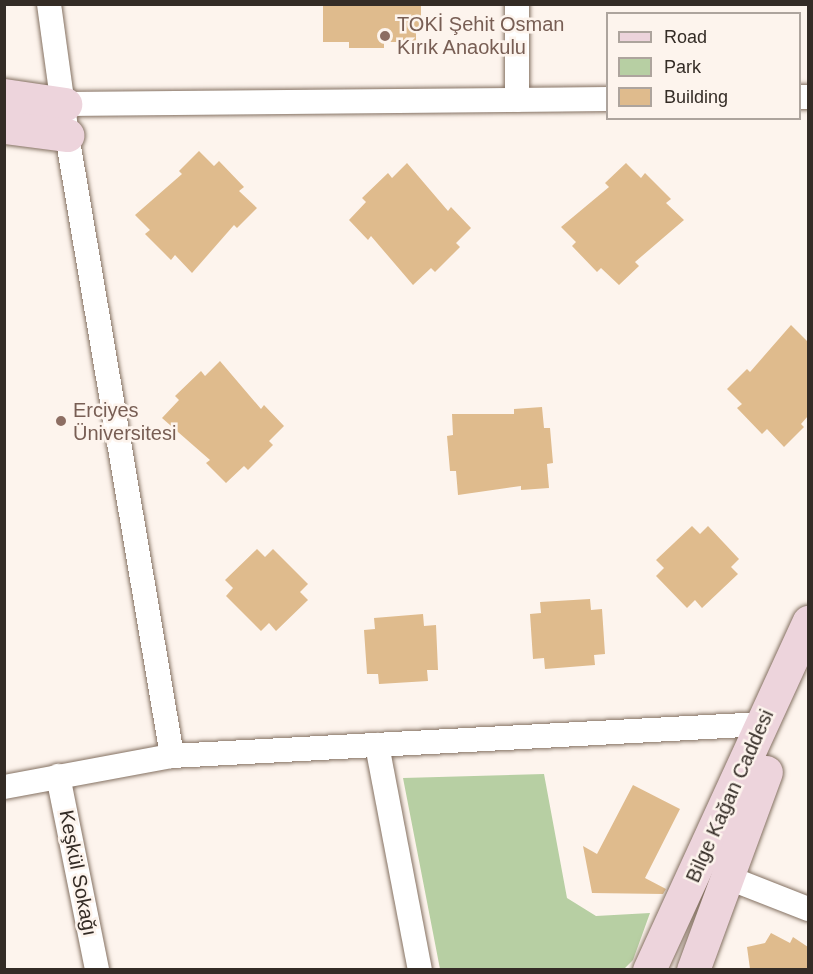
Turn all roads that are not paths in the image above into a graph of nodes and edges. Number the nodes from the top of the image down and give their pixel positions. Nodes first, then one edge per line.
1 (49, 4) edge
2 (517, 4) edge
3 (4, 95) edge
4 (606, 99) edge
5 (517, 100) junction
6 (66, 119) junction
7 (4, 127) edge
8 (808, 622) edge
9 (808, 677) edge
10 (763, 724) junction
11 (377, 745) junction
12 (172, 756) junction
13 (58, 776) junction
14 (4, 787) edge
15 (724, 876) junction
16 (808, 909) edge
17 (97, 969) edge
18 (420, 969) edge
19 (649, 969) edge
20 (693, 969) edge

1 - 6 street
2 - 5 street
3 - 6 street
4 - 5 street
5 - 6 street
6 - 7 street
6 - 12 street
8 - 10 street, Bilge Kağan Caddesi
9 - 15 street, Bilge Kağan Caddesi
10 - 11 street
10 - 19 street, Bilge Kağan Caddesi
11 - 12 street
11 - 18 street
12 - 13 street
13 - 14 street
13 - 17 street, Keşkül Sokağı
15 - 16 street
15 - 20 street, Bilge Kağan Caddesi

